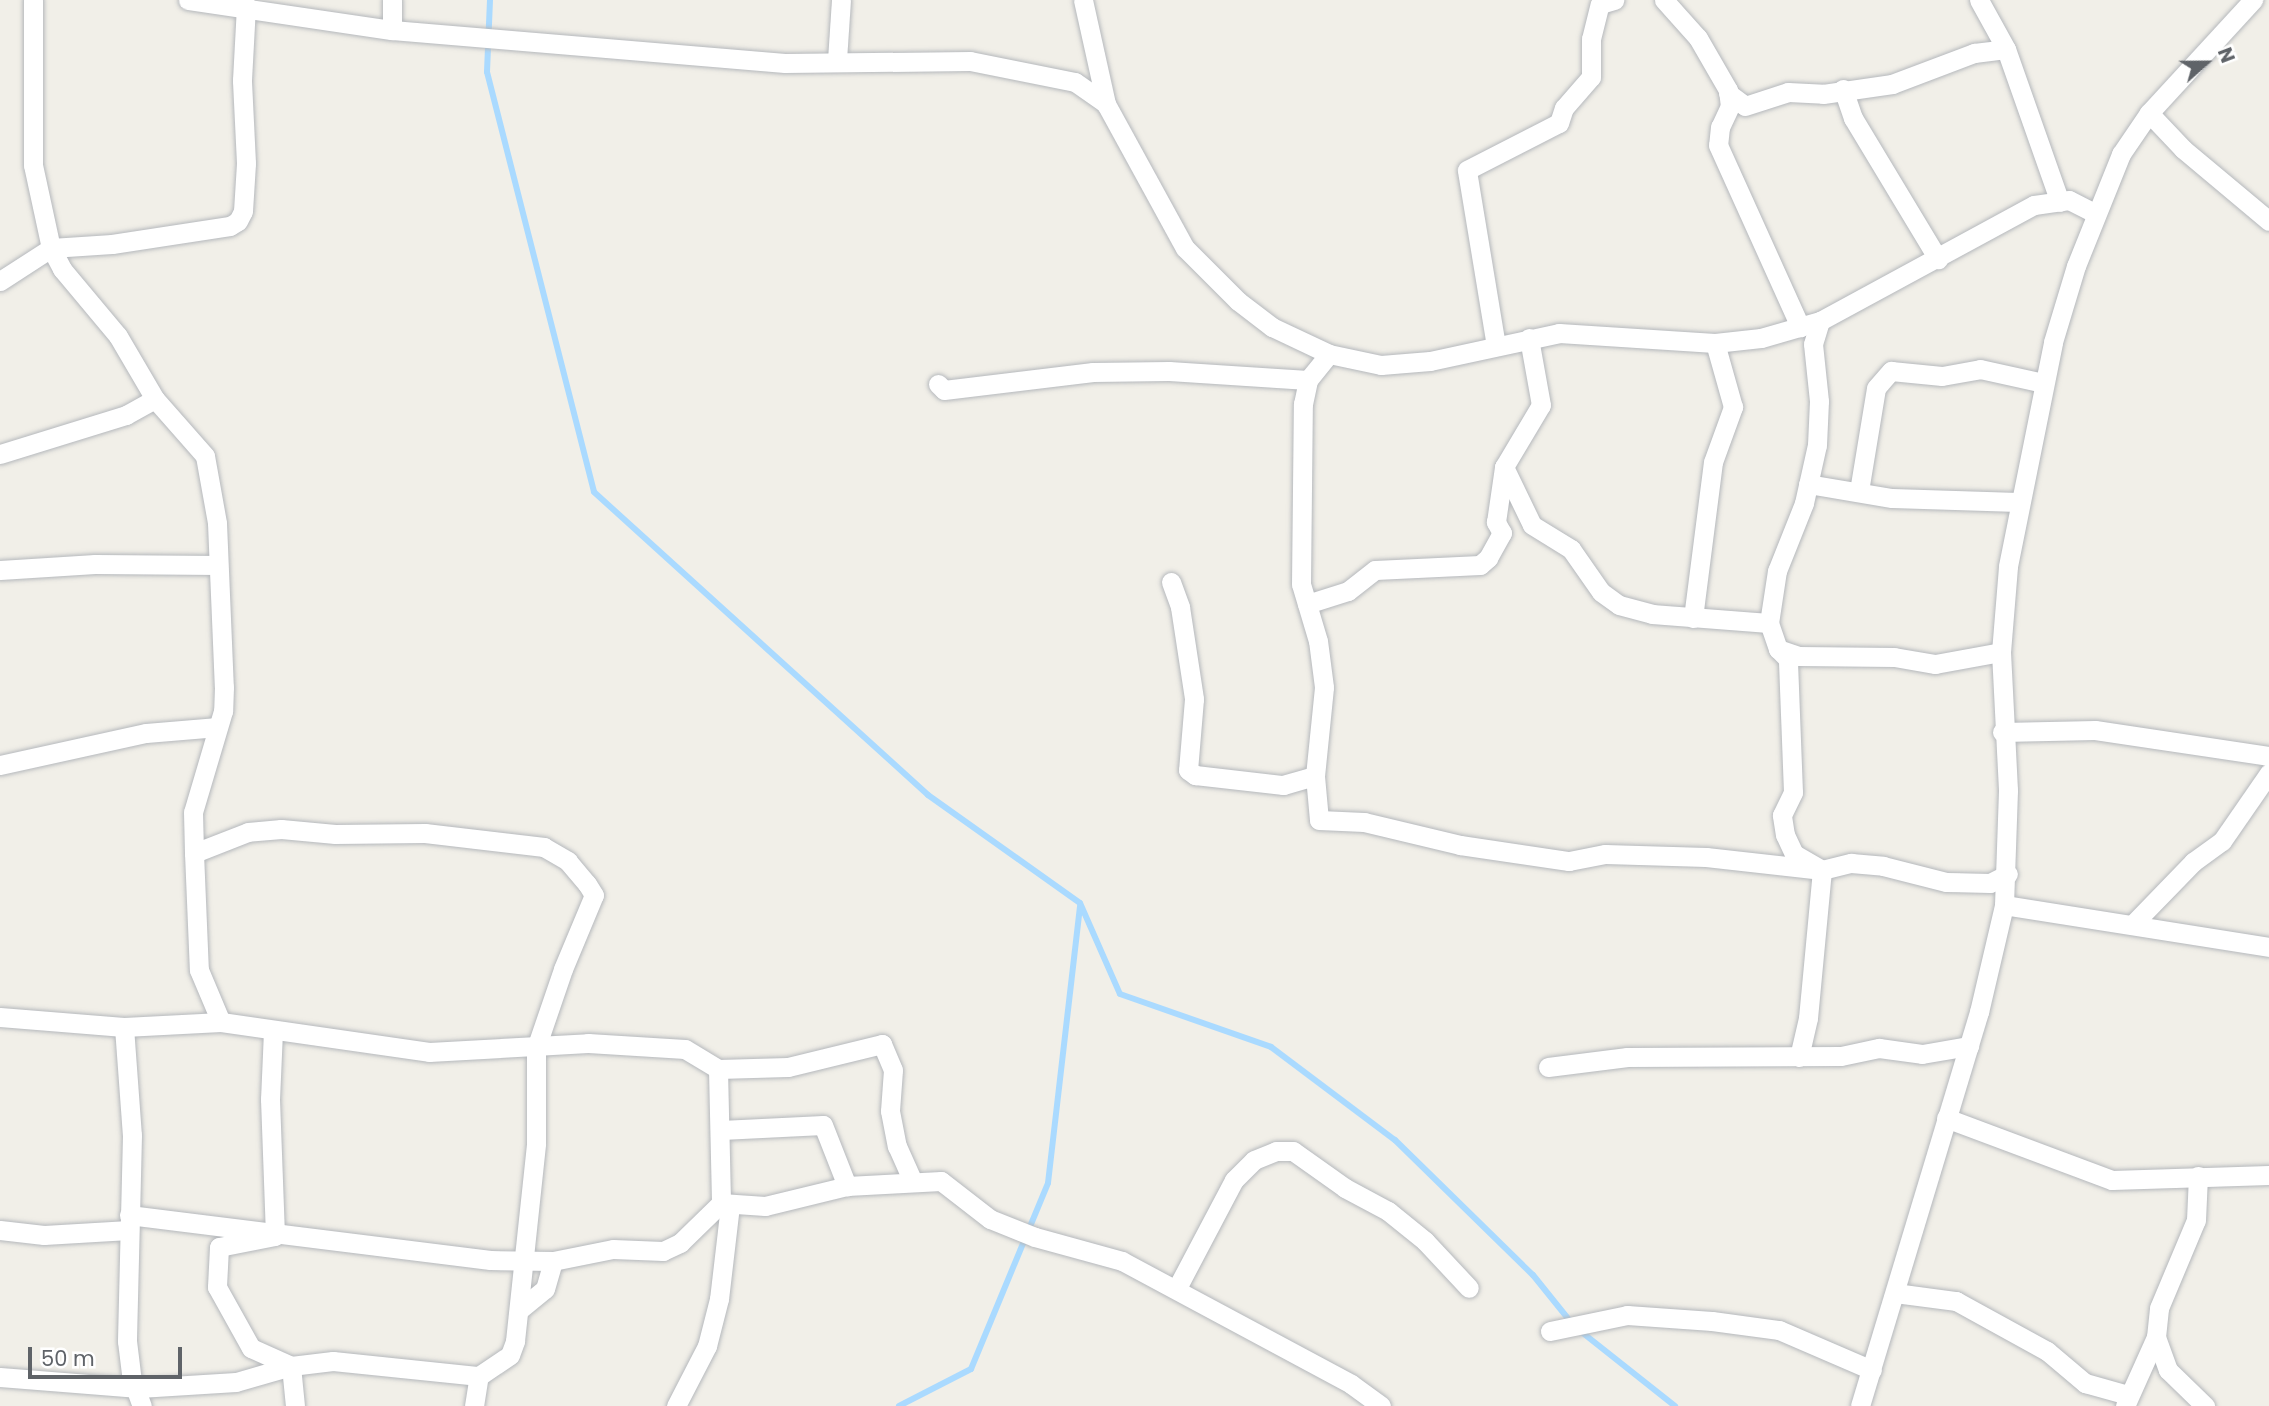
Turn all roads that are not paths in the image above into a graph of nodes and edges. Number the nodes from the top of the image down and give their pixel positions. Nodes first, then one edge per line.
1 (33, 0) edge
2 (188, 0) edge
3 (392, 0) edge
4 (841, 0) edge
5 (1083, 0) edge
6 (1614, 0) edge
7 (1659, 0) edge
8 (1979, 0) edge
9 (2253, 0) edge
10 (246, 5) junction
11 (392, 30) junction
12 (2006, 49) junction
13 (837, 60) junction
14 (1843, 89) junction
15 (1728, 93) junction
16 (1106, 104) junction
17 (2150, 113) junction
18 (2060, 202) junction
19 (2096, 214) junction
20 (2269, 221) edge
21 (51, 248) junction
22 (1938, 259) junction
23 (0, 281) edge
24 (1820, 321) junction
25 (1800, 327) junction
26 (1529, 338) junction
27 (1715, 344) junction
28 (1496, 346) junction
29 (1329, 354) junction
30 (1308, 380) junction
31 (2043, 383) junction
32 (938, 384) dead end
33 (155, 399) junction
34 (0, 454) edge
35 (1504, 467) junction
36 (1808, 484) junction
37 (1859, 491) junction
38 (2018, 502) junction
39 (218, 565) junction
40 (0, 570) edge
41 (1171, 582) dead end
42 (1307, 604) junction
43 (1693, 618) junction
44 (1769, 622) junction
45 (1778, 649) junction
46 (2001, 652) junction
47 (218, 727) junction
48 (2002, 732) junction
49 (2269, 762) edge
50 (0, 765) edge
51 (1315, 776) junction
52 (194, 853) junction
53 (1822, 870) junction
54 (2008, 874) junction
55 (2004, 905) junction
56 (2132, 925) junction
57 (2269, 947) edge
58 (0, 1017) edge
59 (221, 1022) junction
60 (124, 1027) junction
61 (273, 1031) junction
62 (1969, 1046) junction
63 (536, 1048) junction
64 (1799, 1057) junction
65 (1548, 1067) dead end
66 (718, 1069) junction
67 (1946, 1118) junction
68 (721, 1130) junction
69 (2269, 1175) edge
70 (2198, 1176) junction
71 (912, 1179) junction
72 (847, 1186) junction
73 (726, 1205) junction
74 (129, 1223) junction
75 (0, 1230) edge
76 (275, 1236) junction
77 (525, 1260) junction
78 (553, 1261) junction
79 (1177, 1288) junction
80 (1469, 1288) dead end
81 (1895, 1293) junction
82 (519, 1310) junction
83 (1549, 1331) dead end
84 (2156, 1337) junction
85 (291, 1366) junction
86 (1872, 1370) junction
87 (479, 1376) junction
88 (0, 1377) edge
89 (141, 1397) edge
90 (2127, 1401) edge
91 (681, 1404) edge
92 (1379, 1405) edge
93 (295, 1406) edge
94 (474, 1406) edge
95 (1860, 1406) edge
96 (2205, 1406) edge

1 - 21 street
2 - 10 street
3 - 11 street
4 - 13 street
5 - 16 street
6 - 28 street
7 - 15 street
8 - 12 street
9 - 17 street
10 - 11 street
10 - 21 street
11 - 13 street
12 - 14 street
12 - 18 street
13 - 16 street
14 - 15 street
14 - 22 street
15 - 25 street
16 - 29 street
17 - 19 street
17 - 20 street
18 - 19 street
18 - 22 street
19 - 31 street
21 - 23 street
21 - 33 street
22 - 24 street
24 - 25 street
24 - 36 street
25 - 27 street
26 - 27 street
26 - 28 street
26 - 35 street
27 - 43 street
28 - 29 street
29 - 30 street
30 - 32 street
30 - 42 street
31 - 37 street
31 - 38 street
33 - 34 street
33 - 39 street
35 - 42 street
35 - 43 street
36 - 37 street
36 - 44 street
37 - 38 street
38 - 46 street
39 - 40 street
39 - 47 street
41 - 51 street
42 - 51 street
43 - 44 street
44 - 45 street
45 - 46 street
45 - 53 street
46 - 48 street
47 - 50 street
47 - 52 street
48 - 49 street
48 - 54 street
49 - 56 street
51 - 53 street
52 - 59 street
52 - 63 street
53 - 54 street
53 - 64 street
54 - 55 street
55 - 56 street
55 - 62 street
56 - 57 street
58 - 60 street
59 - 60 street
59 - 61 street
60 - 74 street
61 - 63 street
61 - 76 street
62 - 64 street
62 - 67 street
63 - 66 street
63 - 77 street
64 - 65 street
66 - 68 street
66 - 71 street
67 - 70 street
67 - 81 street
68 - 72 street
68 - 73 street
69 - 70 street
70 - 84 street
71 - 72 street
71 - 79 street
72 - 73 street
73 - 78 street
73 - 91 street
74 - 75 street
74 - 76 street
74 - 89 street
76 - 77 street
76 - 85 street
77 - 78 street
77 - 82 street
78 - 82 street
79 - 80 street
79 - 92 street
81 - 86 street
81 - 90 street
82 - 87 street
83 - 86 street
84 - 90 street
84 - 96 street
85 - 87 street
85 - 89 street
85 - 93 street
86 - 95 street
87 - 94 street
88 - 89 street

